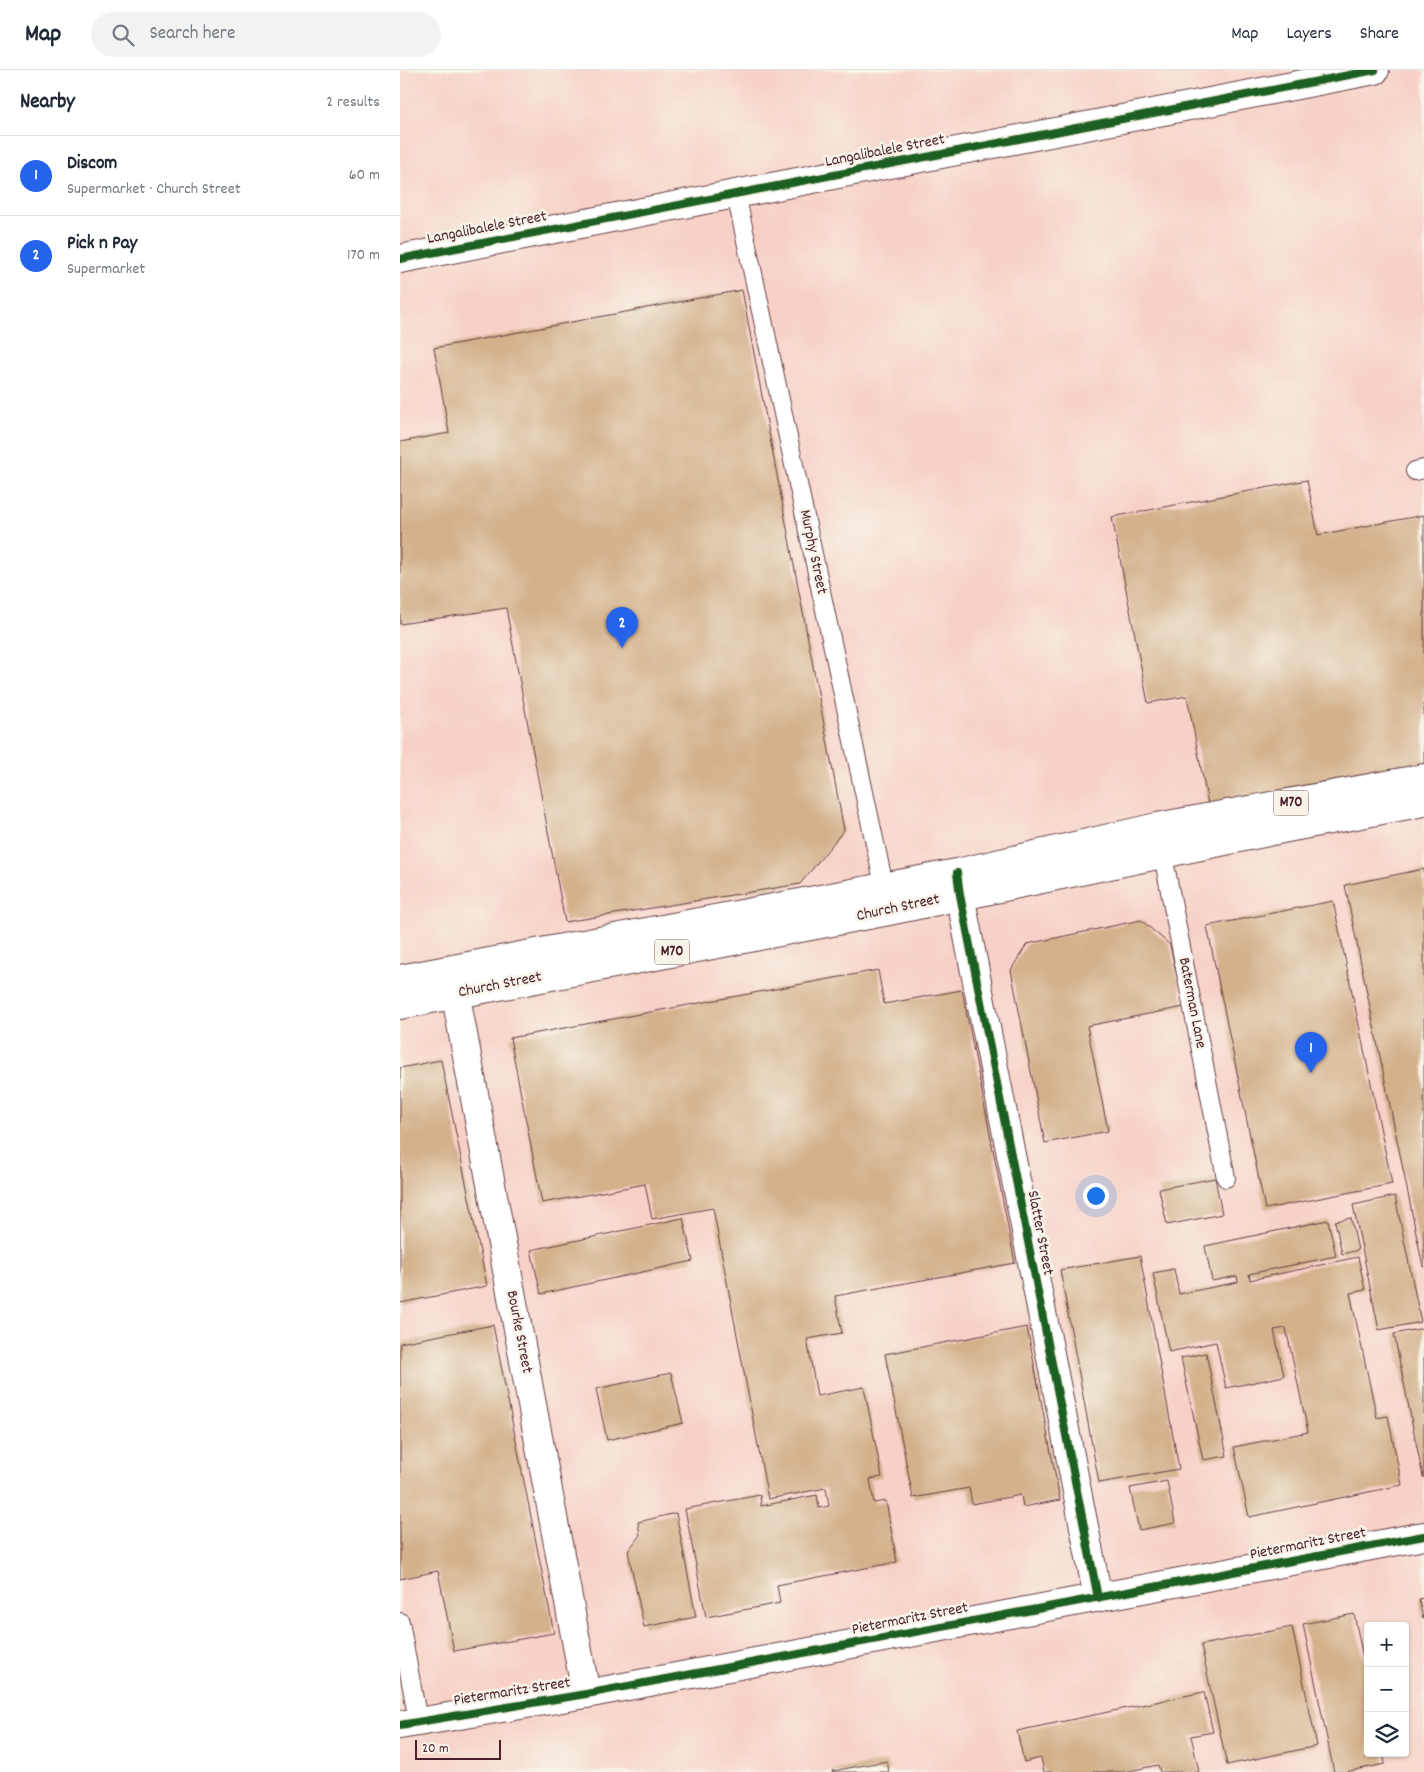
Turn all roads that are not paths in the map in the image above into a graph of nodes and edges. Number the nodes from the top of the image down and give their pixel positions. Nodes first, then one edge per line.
1 (1375, 70) edge
2 (736, 194) junction
3 (400, 258) edge
4 (1424, 778) edge
5 (1424, 802) edge
6 (1157, 827) junction
7 (1163, 854) junction
8 (958, 884) junction
9 (887, 899) junction
10 (400, 979) edge
11 (453, 982) junction
12 (400, 1005) edge
13 (1226, 1178) dead end
14 (1424, 1536) edge
15 (1098, 1598) junction
16 (400, 1622) edge
17 (586, 1694) junction
18 (409, 1723) edge

1 - 2 street, Langalibalele Street
2 - 3 street, Langalibalele Street
2 - 9 lane, Murphy Street
4 - 6 street, Church Street / M70
5 - 7 street, Church Street / M70
6 - 7 lane, Baterman Lane
6 - 8 street, Church Street / M70
7 - 8 street, Church Street / M70
7 - 13 lane, Baterman Lane
8 - 9 street, Church Street / M70
8 - 15 street, Slatter Street
9 - 11 street, Church Street / M70
10 - 11 street, Church Street / M70
11 - 12 street, Church Street / M70
11 - 17 street, Bourke Street
14 - 15 street, Pietermaritz Street
15 - 17 street, Pietermaritz Street
16 - 18 lane
17 - 18 street, Pietermaritz Street

